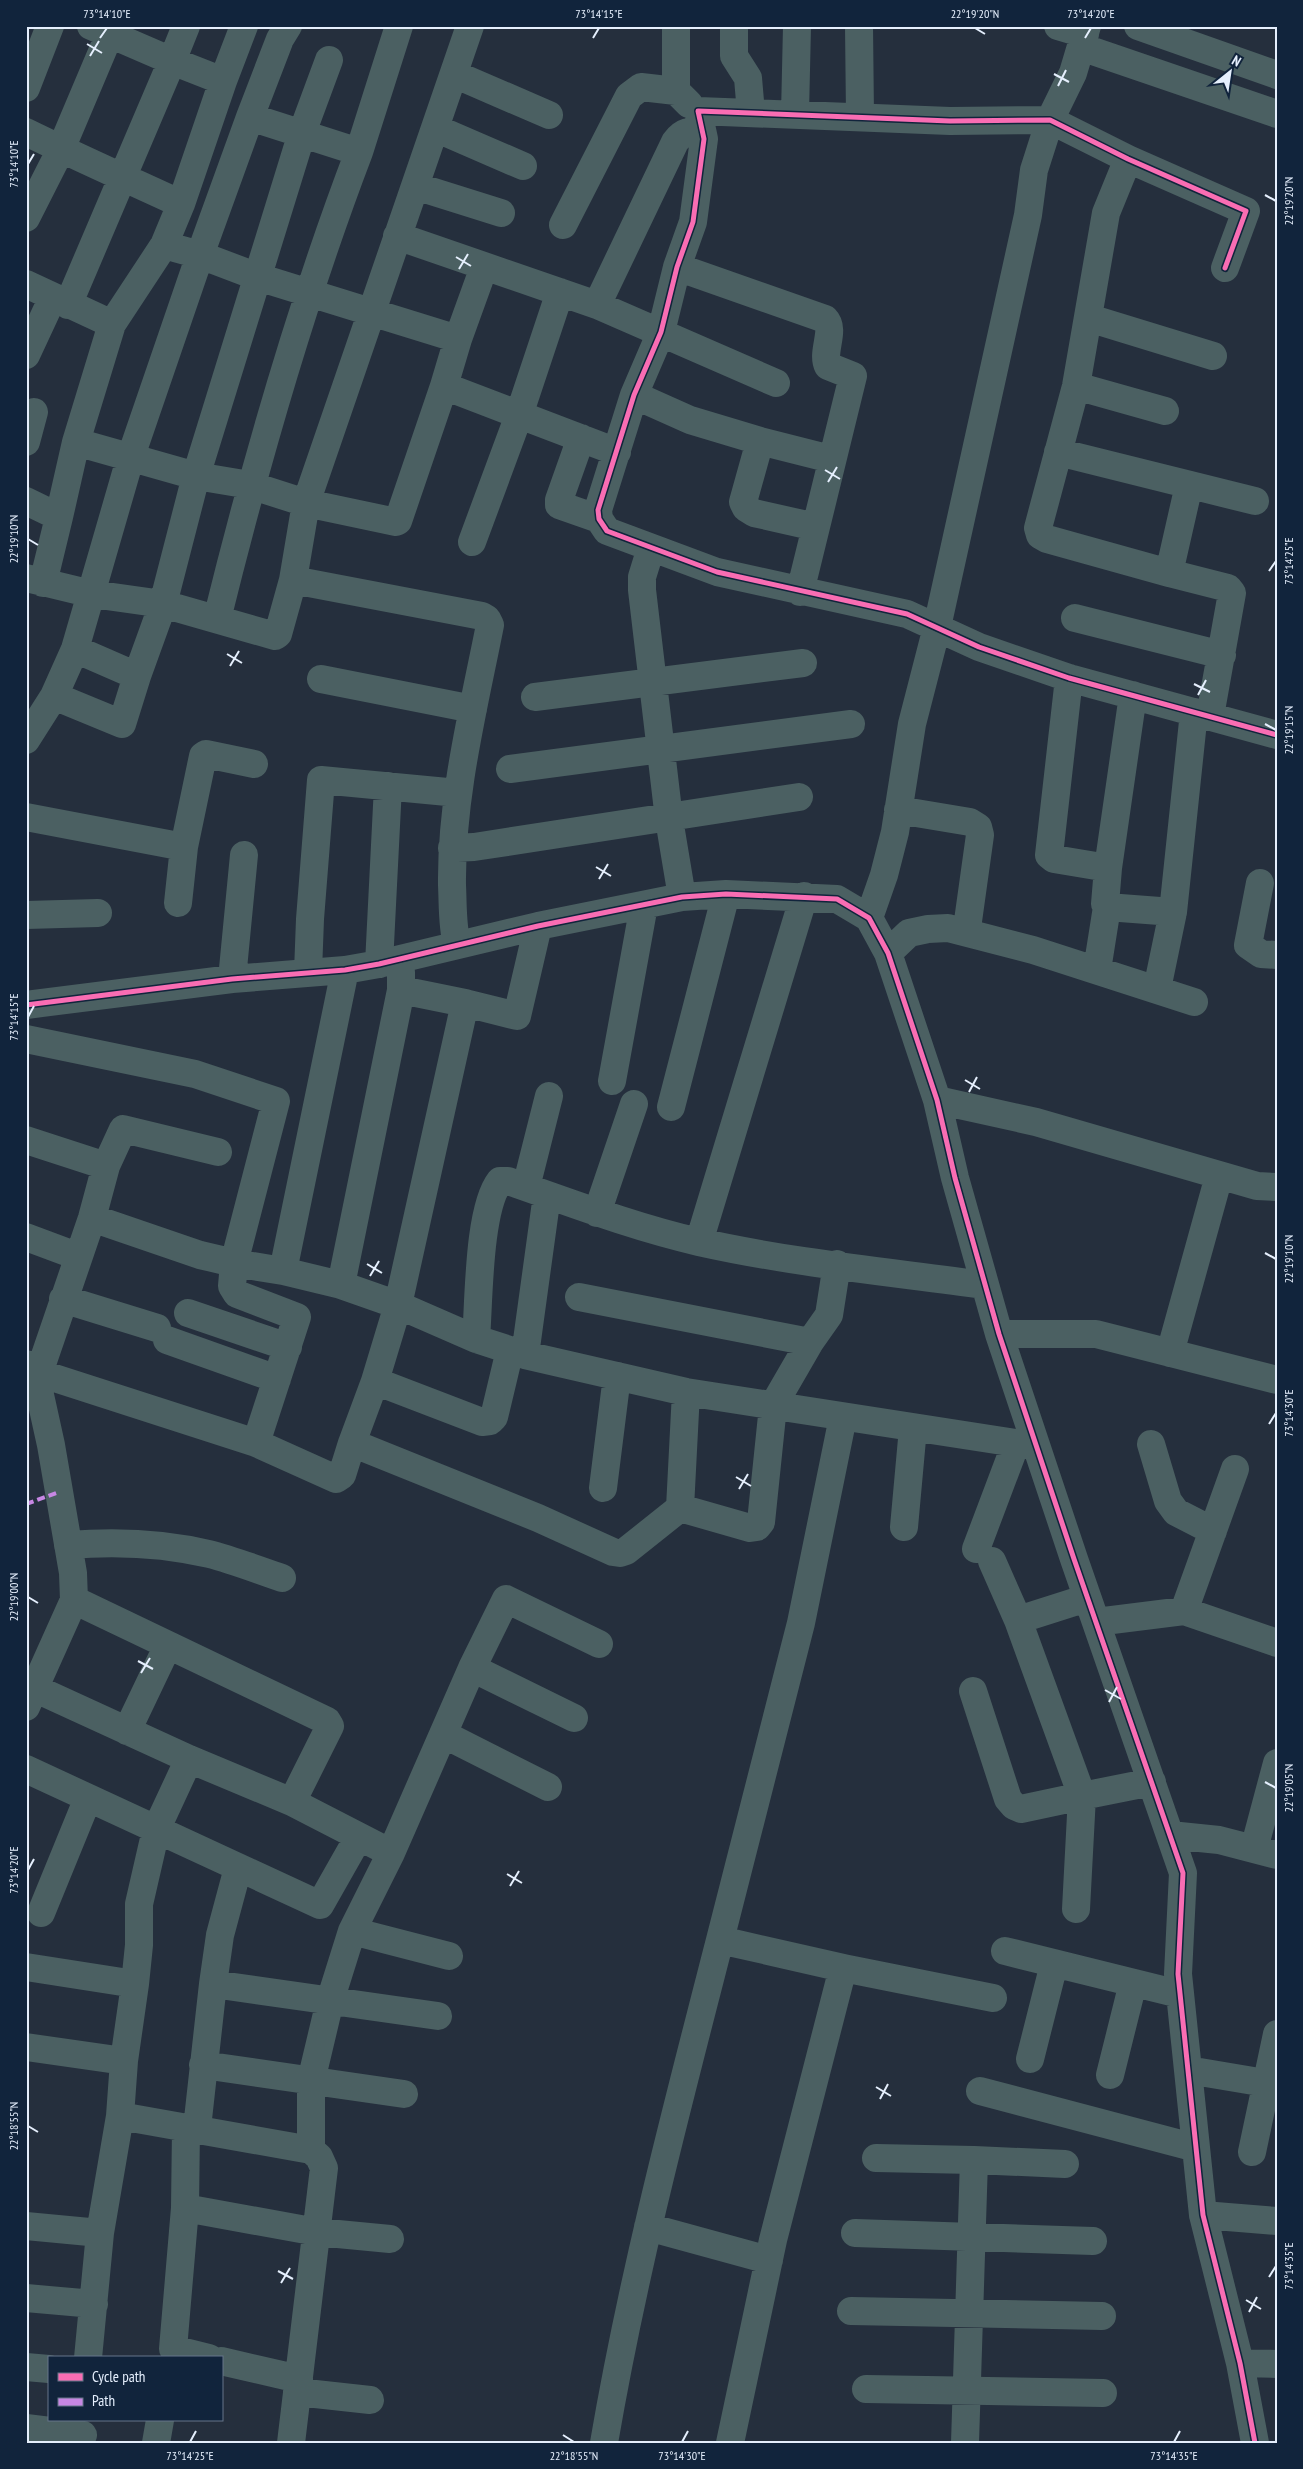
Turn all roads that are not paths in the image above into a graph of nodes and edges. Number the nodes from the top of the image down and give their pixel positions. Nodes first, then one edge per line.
1 (50, 26) edge
2 (186, 26) edge
3 (244, 26) edge
4 (399, 26) edge
5 (470, 26) edge
6 (676, 26) edge
7 (734, 26) edge
8 (797, 26) edge
9 (859, 26) edge
10 (1058, 26) edge
11 (1138, 26) edge
12 (1194, 26) edge
13 (284, 27) edge
14 (104, 29) edge
15 (1084, 36) edge
16 (1277, 55) edge
17 (329, 60) dead end
18 (172, 61) junction
19 (454, 74) junction
20 (1277, 75) edge
21 (222, 81) junction
22 (26, 88) edge
23 (676, 91) junction
24 (750, 113) junction
25 (795, 114) junction
26 (1277, 114) edge
27 (550, 115) dead end
28 (860, 116) junction
29 (250, 117) junction
30 (1050, 120) junction
31 (700, 121) junction
32 (435, 128) junction
33 (26, 132) edge
34 (302, 133) junction
35 (61, 149) junction
36 (359, 152) junction
37 (1128, 158) junction
38 (523, 166) dead end
39 (123, 177) junction
40 (415, 186) junction
41 (181, 204) junction
42 (501, 213) dead end
43 (26, 218) edge
44 (563, 225) dead end
45 (397, 236) junction
46 (164, 245) junction
47 (200, 254) junction
48 (484, 266) junction
49 (677, 267) junction
50 (1225, 268) dead end
51 (258, 277) junction
52 (26, 284) edge
53 (308, 292) junction
54 (560, 292) junction
55 (61, 301) junction
56 (597, 305) junction
57 (372, 313) junction
58 (1089, 318) junction
59 (112, 324) junction
60 (661, 332) junction
61 (458, 339) junction
62 (26, 355) edge
63 (1213, 356) dead end
64 (776, 382) dead end
65 (444, 386) junction
66 (1076, 386) junction
67 (634, 395) junction
68 (1165, 411) dead end
69 (34, 412) dead end
70 (519, 415) junction
71 (581, 438) junction
72 (760, 441) junction
73 (26, 442) edge
74 (76, 442) junction
75 (618, 452) junction
76 (1058, 452) junction
77 (130, 458) junction
78 (831, 459) junction
79 (196, 476) junction
80 (250, 484) junction
81 (1189, 485) junction
82 (26, 501) edge
83 (1256, 501) dead end
84 (306, 503) junction
85 (59, 517) junction
86 (599, 519) junction
87 (816, 526) junction
88 (472, 542) dead end
89 (651, 548) junction
90 (1169, 573) junction
91 (293, 580) junction
92 (34, 581) edge
93 (800, 592) junction
94 (92, 594) junction
95 (163, 604) junction
96 (1075, 618) dead end
97 (217, 620) junction
98 (937, 627) junction
99 (75, 649) junction
100 (1222, 655) junction
101 (803, 663) dead end
102 (137, 676) junction
103 (1069, 678) junction
104 (321, 679) dead end
105 (652, 683) junction
106 (1133, 695) junction
107 (54, 696) junction
108 (535, 697) dead end
109 (473, 709) junction
110 (1202, 714) junction
111 (851, 724) dead end
112 (1277, 735) edge
113 (26, 740) edge
114 (660, 748) junction
115 (254, 764) dead end
116 (510, 769) dead end
117 (388, 786) junction
118 (458, 793) junction
119 (799, 797) dead end
120 (898, 810) junction
121 (26, 817) edge
122 (669, 819) junction
123 (184, 847) junction
124 (452, 848) junction
125 (244, 855) dead end
126 (1108, 868) junction
127 (1260, 883) dead end
128 (726, 894) junction
129 (804, 896) junction
130 (682, 897) junction
131 (178, 903) dead end
132 (644, 906) junction
133 (1107, 907) junction
134 (1172, 912) junction
135 (98, 913) dead end
136 (26, 915) edge
137 (869, 918) junction
138 (968, 921) dead end
139 (538, 926) junction
140 (457, 945) junction
141 (888, 953) junction
142 (1277, 955) edge
143 (390, 962) junction
144 (345, 970) junction
145 (1097, 970) junction
146 (308, 972) junction
147 (232, 979) junction
148 (1156, 989) junction
149 (401, 990) junction
150 (1194, 1002) dead end
151 (465, 1003) junction
152 (26, 1004) edge
153 (26, 1039) edge
154 (612, 1081) dead end
155 (549, 1096) dead end
156 (937, 1100) junction
157 (634, 1104) dead end
158 (671, 1108) dead end
159 (26, 1140) edge
160 (218, 1152) dead end
161 (106, 1166) junction
162 (1219, 1176) junction
163 (1277, 1187) edge
164 (537, 1191) junction
165 (597, 1213) junction
166 (92, 1218) junction
167 (26, 1237) edge
168 (699, 1242) junction
169 (77, 1256) junction
170 (234, 1263) junction
171 (837, 1264) junction
172 (283, 1271) junction
173 (341, 1285) junction
174 (984, 1285) junction
175 (579, 1297) dead end
176 (63, 1299) junction
177 (398, 1305) junction
178 (188, 1312) dead end
179 (999, 1334) junction
180 (476, 1340) junction
181 (810, 1342) junction
182 (288, 1347) junction
183 (518, 1352) junction
184 (1170, 1352) junction
185 (32, 1369) edge
186 (617, 1376) junction
187 (278, 1379) junction
188 (1277, 1380) edge
189 (375, 1381) junction
190 (686, 1392) junction
191 (773, 1406) junction
192 (844, 1417) junction
193 (913, 1428) junction
194 (256, 1443) junction
195 (352, 1443) junction
196 (1151, 1444) dead end
197 (1025, 1445) junction
198 (1235, 1469) dead end
199 (603, 1488) dead end
200 (680, 1508) junction
201 (904, 1527) dead end
202 (1213, 1532) junction
203 (68, 1545) junction
204 (282, 1578) dead end
205 (74, 1600) junction
206 (1092, 1610) junction
207 (1184, 1611) junction
208 (1018, 1620) junction
209 (1277, 1642) edge
210 (598, 1644) dead end
211 (168, 1645) junction
212 (472, 1668) junction
213 (973, 1691) dead end
214 (30, 1697) edge
215 (574, 1718) dead end
216 (127, 1731) junction
217 (443, 1734) junction
218 (189, 1759) junction
219 (1277, 1763) edge
220 (26, 1769) edge
221 (1152, 1782) junction
222 (548, 1787) dead end
223 (1082, 1796) junction
224 (88, 1798) junction
225 (292, 1802) junction
226 (156, 1830) junction
227 (1170, 1835) junction
228 (358, 1838) junction
229 (1266, 1852) edge
230 (390, 1853) junction
231 (238, 1868) junction
232 (1076, 1909) dead end
233 (41, 1913) dead end
234 (352, 1931) junction
235 (720, 1940) junction
236 (1004, 1952) dead end
237 (449, 1956) dead end
238 (1054, 1964) junction
239 (26, 1967) edge
240 (843, 1968) junction
241 (1133, 1982) junction
242 (134, 1984) junction
243 (213, 1984) junction
244 (1179, 1994) junction
245 (993, 1998) dead end
246 (330, 2001) junction
247 (438, 2016) dead end
248 (1277, 2034) edge
249 (26, 2047) edge
250 (1030, 2059) dead end
251 (124, 2061) junction
252 (203, 2065) junction
253 (1188, 2070) junction
254 (1110, 2075) dead end
255 (311, 2081) junction
256 (1271, 2084) edge
257 (980, 2091) dead end
258 (404, 2094) dead end
259 (120, 2116) junction
260 (191, 2128) junction
261 (1196, 2148) junction
262 (311, 2150) junction
263 (1252, 2152) dead end
264 (876, 2158) dead end
265 (974, 2160) junction
266 (1065, 2164) dead end
267 (185, 2208) junction
268 (1203, 2215) junction
269 (1277, 2221) edge
270 (26, 2226) edge
271 (648, 2227) junction
272 (317, 2232) junction
273 (855, 2233) dead end
274 (100, 2234) junction
275 (972, 2237) junction
276 (390, 2238) dead end
277 (1094, 2241) dead end
278 (769, 2260) junction
279 (26, 2298) edge
280 (94, 2304) junction
281 (851, 2311) dead end
282 (968, 2313) junction
283 (1102, 2316) dead end
284 (172, 2354) edge
285 (88, 2356) edge
286 (190, 2356) edge
287 (222, 2361) edge
288 (1240, 2363) junction
289 (1277, 2364) edge
290 (26, 2367) edge
291 (48, 2369) edge
292 (298, 2385) junction
293 (866, 2388) dead end
294 (965, 2390) junction
295 (1102, 2393) dead end
296 (370, 2400) dead end
297 (160, 2422) edge
298 (26, 2428) edge
299 (83, 2433) edge
300 (156, 2443) edge
301 (291, 2443) edge
302 (604, 2443) edge
303 (730, 2443) edge
304 (965, 2443) edge
305 (1254, 2443) edge

1 - 22 street
2 - 18 street
3 - 21 street
4 - 36 street
5 - 19 street
6 - 23 street
7 - 24 street
8 - 25 street
9 - 28 street
10 - 15 street
11 - 20 street
12 - 16 street
13 - 29 street
14 - 18 street
14 - 35 street
15 - 26 street
15 - 30 street
17 - 34 street
18 - 21 street
18 - 39 street
19 - 27 street
19 - 32 street
21 - 41 street
23 - 31 street
23 - 44 street
24 - 25 street
24 - 31 street
25 - 28 street
28 - 30 street
29 - 34 street
29 - 47 street
30 - 37 street
30 - 98 street
31 - 49 street
31 - 56 street
32 - 38 street
32 - 40 street
33 - 35 street
34 - 36 street
34 - 51 street
35 - 39 street
35 - 43 street
36 - 53 street
37 - 50 street
37 - 58 street
39 - 41 street
39 - 55 street
40 - 42 street
40 - 45 street
41 - 46 street
45 - 48 street
45 - 57 street
46 - 47 street
46 - 59 street
47 - 51 street
47 - 77 street
48 - 54 street
48 - 61 street
49 - 60 street
49 - 78 street
51 - 53 street
51 - 79 street
52 - 55 street
53 - 57 street
53 - 80 street
54 - 56 street
54 - 70 street
55 - 59 street
55 - 62 street
56 - 60 street
57 - 61 street
57 - 84 street
58 - 63 street
58 - 66 street
59 - 74 street
60 - 64 street
60 - 67 street
61 - 65 street
65 - 70 street
65 - 84 street
66 - 68 street
66 - 76 street
67 - 72 street
67 - 75 street
69 - 73 street
70 - 71 street
70 - 88 street
71 - 75 street
71 - 86 street
72 - 78 street
72 - 87 street
74 - 77 street
74 - 85 street
75 - 86 street
76 - 81 street
76 - 90 street
77 - 79 street
77 - 94 street
78 - 87 street
79 - 80 street
79 - 95 street
80 - 84 street
80 - 97 street
81 - 83 street
81 - 90 street
82 - 85 street
84 - 91 street
85 - 92 street
86 - 89 street
87 - 93 street
89 - 93 street
89 - 105 street
90 - 100 street
91 - 97 street
91 - 109 street
92 - 94 street
93 - 98 street
94 - 95 street
94 - 99 street
95 - 97 street
95 - 102 street
96 - 100 street
98 - 103 street
98 - 120 street
99 - 102 street
99 - 107 street
100 - 110 street
101 - 105 street
102 - 107 street
103 - 106 street
103 - 126 street
104 - 109 street
105 - 108 street
105 - 114 street
106 - 110 street
106 - 126 street
107 - 113 street
109 - 118 street
110 - 112 street
110 - 134 street
111 - 114 street
114 - 116 street
114 - 122 street
115 - 123 street
117 - 118 street
117 - 143 street
117 - 146 street
118 - 124 street
119 - 122 street
120 - 137 street
120 - 138 street
121 - 123 street
122 - 124 street
122 - 130 street
123 - 131 street
124 - 140 street
125 - 147 street
126 - 133 street
127 - 142 street
128 - 129 street
128 - 130 street
128 - 158 street
129 - 137 street
129 - 168 street
130 - 132 street
132 - 139 street
132 - 154 street
133 - 134 street
133 - 145 street
134 - 148 street
135 - 136 street
137 - 141 street
139 - 140 street
139 - 151 street
140 - 143 street
141 - 145 street
141 - 156 street
143 - 144 street
143 - 149 street
144 - 146 street
144 - 172 street
145 - 148 street
146 - 147 street
147 - 152 street
148 - 150 street
149 - 151 street
149 - 173 street
151 - 177 street
153 - 170 street
155 - 164 street
156 - 162 street
156 - 174 street
157 - 165 street
159 - 161 street
160 - 161 street
161 - 166 street
162 - 163 street
162 - 184 street
164 - 165 street
164 - 180 street
164 - 183 street
165 - 168 street
166 - 169 street
166 - 170 street
167 - 169 street
168 - 171 street
169 - 176 street
170 - 172 street
170 - 182 street
171 - 174 street
171 - 181 street
172 - 173 street
173 - 177 street
174 - 179 street
175 - 181 street
176 - 185 street
176 - 187 street
177 - 180 street
177 - 189 street
178 - 182 street
179 - 184 street
179 - 197 street
180 - 183 street
181 - 191 street
182 - 187 street
183 - 186 street
183 - 189 street
184 - 188 street
185 - 194 street
185 - 203 street
186 - 190 street
186 - 199 street
187 - 194 street
189 - 195 street
190 - 191 street
190 - 200 street
191 - 192 street
191 - 200 street
192 - 193 street
192 - 235 street
193 - 197 street
193 - 201 street
194 - 195 street
195 - 200 street
196 - 202 street
197 - 206 street
197 - 208 street
198 - 202 street
202 - 207 street
203 - 204 street
203 - 205 street
205 - 211 street
205 - 214 street
206 - 207 street
206 - 208 street
206 - 221 street
207 - 209 street
208 - 223 street
210 - 212 street
211 - 216 street
211 - 225 street
212 - 215 street
212 - 217 street
213 - 223 street
214 - 216 street
216 - 218 street
217 - 222 street
217 - 230 street
218 - 225 street
218 - 226 street
219 - 229 street
220 - 224 street
221 - 223 street
221 - 227 street
223 - 232 street
224 - 226 street
224 - 233 street
225 - 228 street
226 - 231 street
226 - 242 street
227 - 229 street
227 - 244 street
228 - 230 street
228 - 231 street
230 - 234 street
231 - 243 street
234 - 237 street
234 - 246 street
235 - 240 street
235 - 271 street
236 - 238 street
238 - 241 street
238 - 250 street
239 - 242 street
240 - 245 street
240 - 278 street
241 - 244 street
241 - 254 street
242 - 251 street
243 - 246 street
243 - 252 street
244 - 253 street
246 - 247 street
246 - 255 street
248 - 256 street
249 - 251 street
251 - 259 street
252 - 255 street
252 - 260 street
253 - 256 street
253 - 261 street
255 - 258 street
255 - 262 street
256 - 263 street
257 - 261 street
259 - 260 street
259 - 274 street
260 - 262 street
260 - 267 street
261 - 268 street
262 - 272 street
264 - 265 street
265 - 266 street
265 - 275 street
267 - 272 street
267 - 284 street
268 - 269 street
268 - 288 street
270 - 274 street
271 - 278 street
271 - 302 street
272 - 276 street
272 - 292 street
273 - 275 street
274 - 280 street
275 - 277 street
275 - 282 street
278 - 303 street
279 - 280 street
280 - 285 street
281 - 282 street
282 - 283 street
282 - 294 street
284 - 286 street
287 - 292 street
288 - 289 street
288 - 305 street
290 - 291 street
292 - 296 street
292 - 301 street
293 - 294 street
294 - 295 street
294 - 304 street
297 - 300 street
298 - 299 street

